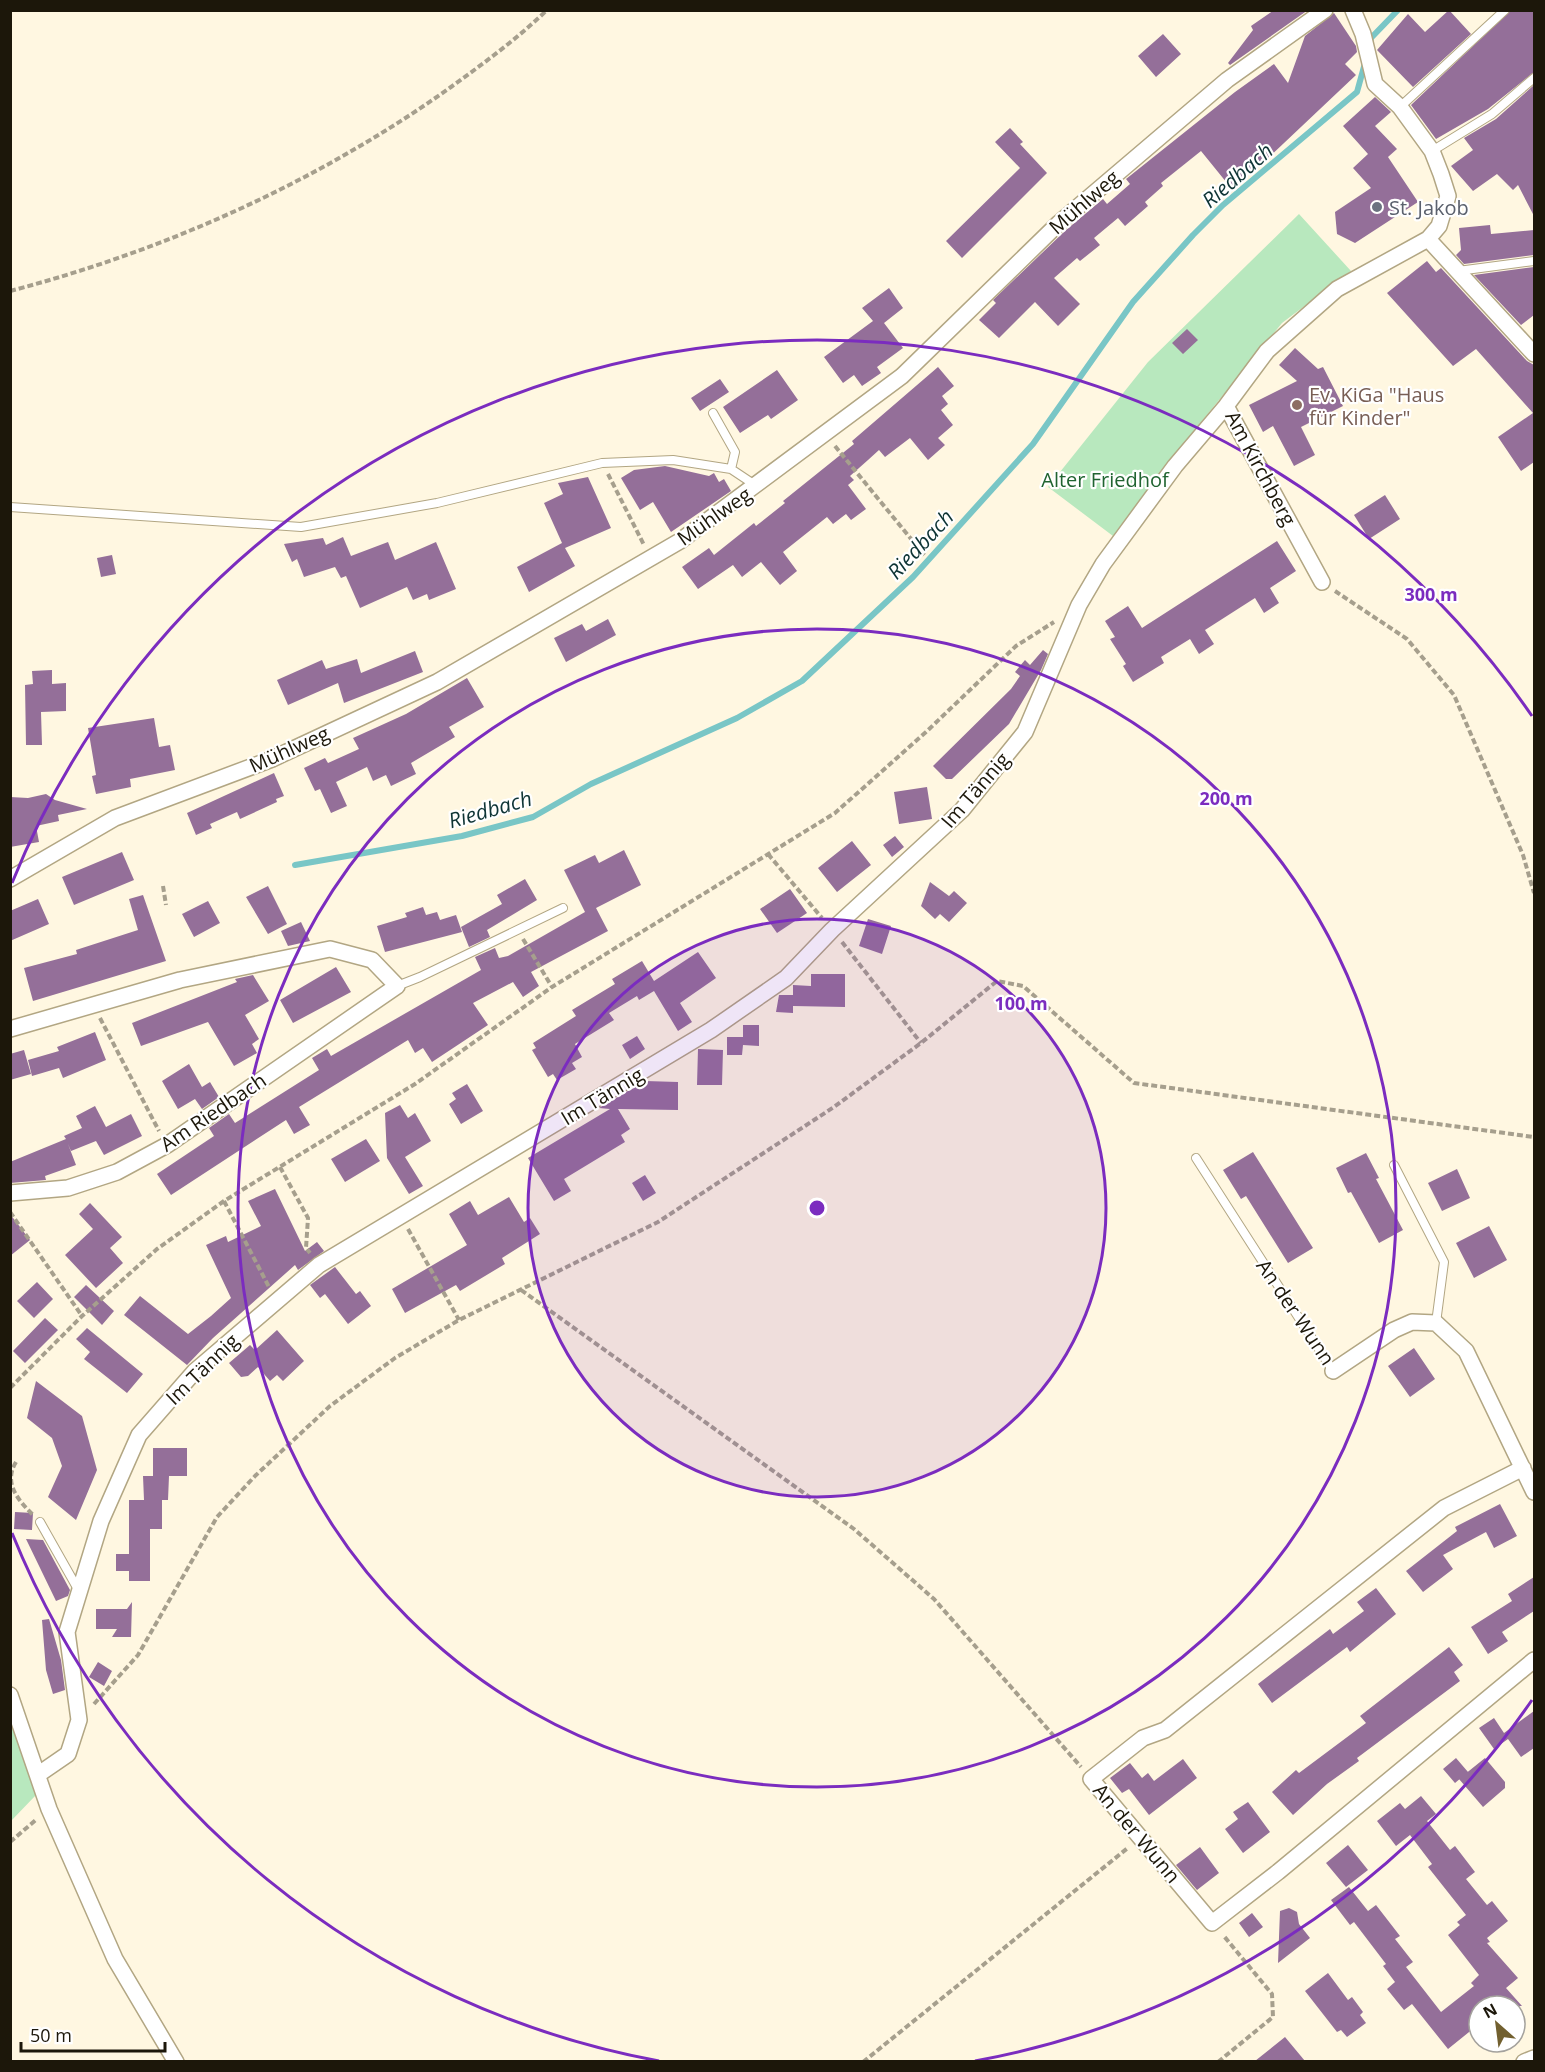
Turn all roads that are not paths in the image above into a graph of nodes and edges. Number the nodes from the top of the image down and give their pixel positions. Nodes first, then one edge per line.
1 (1325, 10) edge
2 (1353, 10) edge
3 (1505, 10) edge
4 (1534, 78) edge
5 (1400, 107) junction
6 (1432, 151) junction
7 (1428, 239) junction
8 (1534, 261) edge
9 (1458, 271) junction
10 (1534, 354) edge
11 (1226, 406) junction
12 (713, 413) dead end
13 (731, 469) junction
14 (757, 486) junction
15 (10, 507) edge
16 (1322, 582) road end
17 (10, 879) edge
18 (563, 908) dead end
19 (397, 986) junction
20 (10, 1029) edge
21 (1196, 1158) dead end
22 (1394, 1165) dead end
23 (10, 1193) edge
24 (1436, 1323) junction
25 (1333, 1371) joint
26 (1523, 1468) junction
27 (1534, 1492) edge
28 (40, 1522) road end
29 (79, 1591) junction
30 (1534, 1660) edge
31 (10, 1695) edge
32 (39, 1774) junction
33 (1534, 2058) edge
34 (176, 2061) edge
35 (1524, 2061) edge

1 - 14 street, Mühlweg
2 - 5 street
3 - 5 lane
4 - 6 lane
5 - 6 street
6 - 7 street
7 - 9 street
7 - 11 street, Am Kirchberg
8 - 9 lane
9 - 10 street
11 - 16 street, Am Kirchberg
11 - 29 street, Im Tännig
12 - 13 lane
13 - 14 lane
13 - 15 lane
14 - 17 street, Mühlweg
18 - 19 lane, Am Riedbach
19 - 20 street
19 - 23 street, Am Riedbach
21 - 25 lane, An der Wunn
22 - 24 lane
24 - 25 street, An der Wunn
24 - 26 street
26 - 27 street
26 - 30 street, An der Wunn
28 - 29 lane
29 - 32 street, Im Tännig
31 - 32 street
32 - 34 street
33 - 35 street

